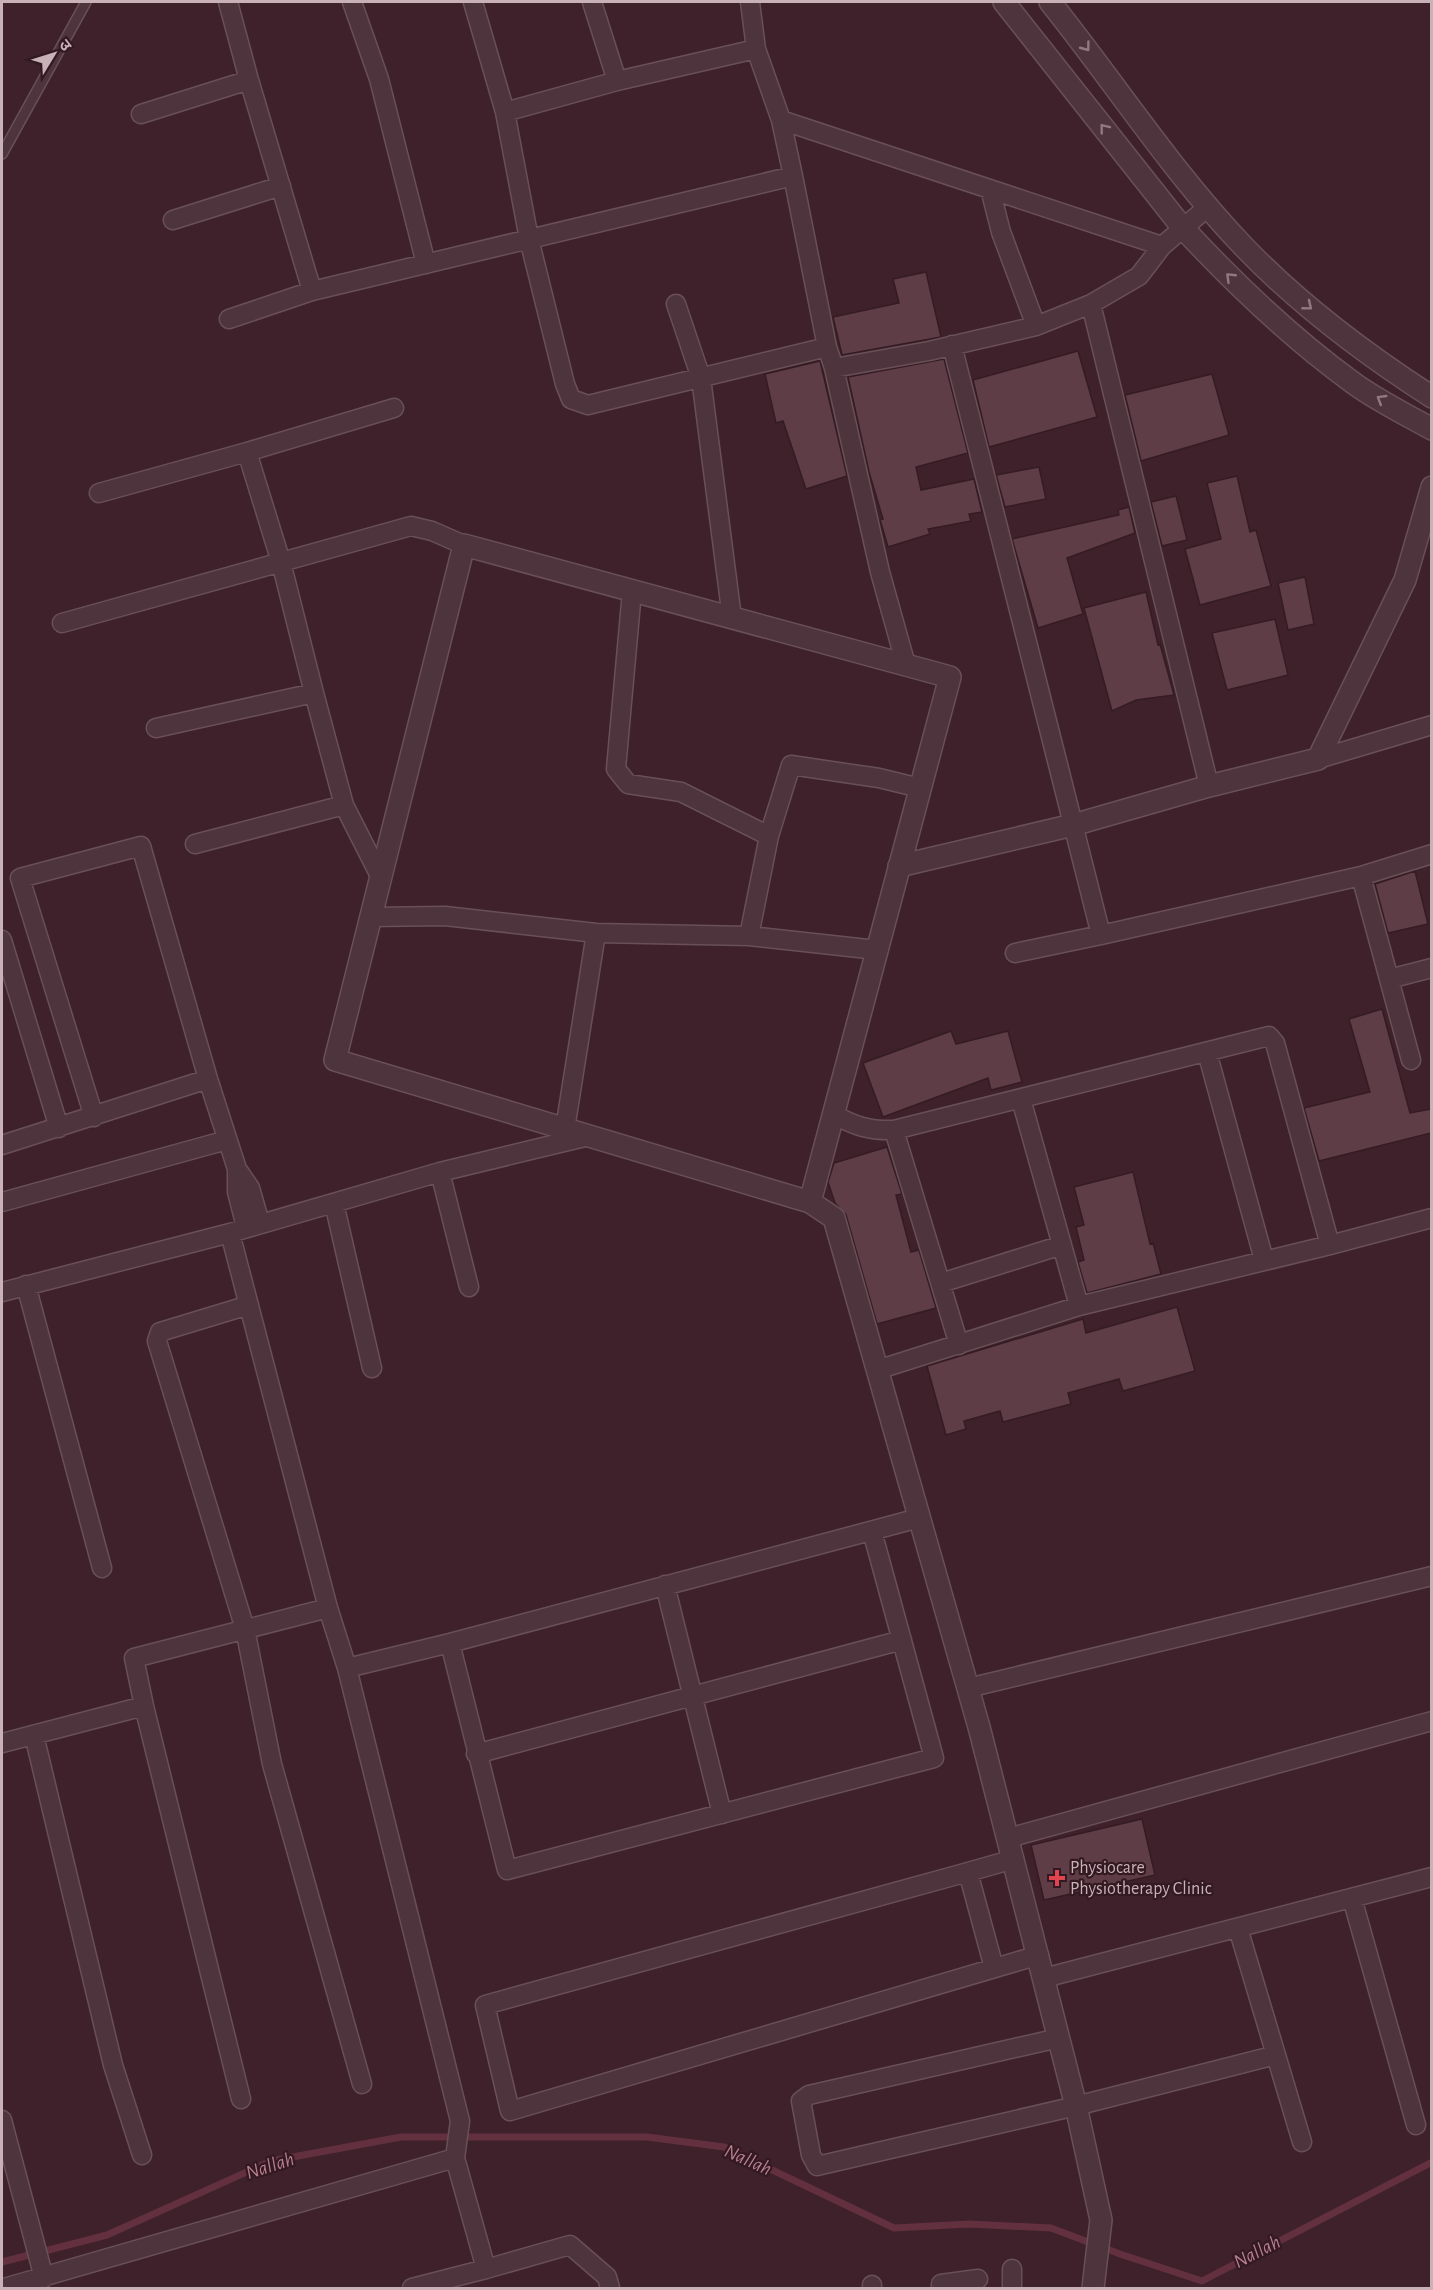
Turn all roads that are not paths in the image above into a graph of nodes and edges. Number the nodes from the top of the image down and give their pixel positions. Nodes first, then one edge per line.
1 (86, 2) edge
2 (228, 2) edge
3 (352, 2) edge
4 (473, 2) edge
5 (592, 2) edge
6 (750, 2) edge
7 (1004, 2) edge
8 (1050, 2) edge
9 (756, 49) junction
10 (249, 80) junction
11 (617, 81) junction
12 (505, 112) junction
13 (141, 114) dead end
14 (781, 120) junction
15 (2, 154) edge
16 (793, 176) junction
17 (280, 186) junction
18 (990, 189) junction
19 (1209, 206) junction
20 (172, 220) dead end
21 (1182, 227) junction
22 (529, 239) junction
23 (1162, 246) junction
24 (426, 264) junction
25 (312, 291) junction
26 (676, 304) dead end
27 (1091, 304) junction
28 (229, 319) dead end
29 (1036, 326) junction
30 (952, 345) junction
31 (827, 347) junction
32 (834, 368) junction
33 (701, 378) junction
34 (1430, 391) edge
35 (394, 408) dead end
36 (1431, 429) edge
37 (247, 452) junction
38 (1431, 487) edge
39 (99, 493) dead end
40 (464, 545) junction
41 (281, 562) junction
42 (632, 591) junction
43 (732, 618) junction
44 (62, 623) dead end
45 (906, 665) junction
46 (314, 693) junction
47 (1431, 724) edge
48 (156, 728) dead end
49 (1318, 759) junction
50 (1209, 786) junction
51 (920, 788) junction
52 (344, 805) junction
53 (1073, 825) junction
54 (769, 836) junction
55 (195, 844) dead end
56 (1431, 854) edge
57 (899, 866) junction
58 (1361, 876) junction
59 (381, 878) junction
60 (10, 880) edge
61 (371, 917) junction
62 (596, 933) junction
63 (1101, 935) junction
64 (749, 936) junction
65 (2, 940) edge
66 (877, 950) junction
67 (1015, 953) dead end
68 (1431, 968) edge
69 (1389, 979) junction
70 (1207, 1052) junction
71 (1411, 1060) dead end
72 (208, 1079) junction
73 (1021, 1099) junction
74 (834, 1114) junction
75 (94, 1117) junction
76 (58, 1128) junction
77 (565, 1129) junction
78 (894, 1130) junction
79 (589, 1136) junction
80 (227, 1140) junction
81 (2, 1145) edge
82 (440, 1172) junction
83 (2, 1202) edge
84 (810, 1202) junction
85 (334, 1203) junction
86 (1431, 1218) edge
87 (245, 1227) junction
88 (1062, 1245) junction
89 (1330, 1245) junction
90 (1264, 1260) junction
91 (941, 1283) junction
92 (26, 1286) junction
93 (469, 1287) dead end
94 (2, 1292) edge
95 (249, 1305) junction
96 (1079, 1306) junction
97 (959, 1345) junction
98 (372, 1368) dead end
99 (877, 1370) junction
100 (920, 1518) junction
101 (872, 1531) junction
102 (102, 1568) dead end
103 (1431, 1576) edge
104 (665, 1585) junction
105 (328, 1608) junction
106 (245, 1629) junction
107 (902, 1640) junction
108 (450, 1643) junction
109 (347, 1668) junction
110 (968, 1688) junction
111 (693, 1696) junction
112 (144, 1706) junction
113 (1431, 1721) edge
114 (34, 1735) junction
115 (2, 1743) edge
116 (476, 1754) junction
117 (722, 1814) junction
118 (1008, 1838) junction
119 (1014, 1859) junction
120 (968, 1872) junction
121 (1431, 1877) edge
122 (1352, 1898) junction
123 (1238, 1928) junction
124 (1039, 1955) junction
125 (994, 1968) junction
126 (1044, 1978) junction
127 (1059, 2038) junction
128 (1276, 2055) junction
129 (362, 2084) dead end
130 (241, 2099) dead end
131 (1076, 2106) junction
132 (2, 2120) edge
133 (1416, 2125) dead end
134 (1302, 2142) dead end
135 (142, 2155) dead end
136 (455, 2158) junction
137 (486, 2269) junction
138 (1012, 2269) dead end
139 (44, 2278) junction
140 (978, 2279) dead end
141 (4, 2289) edge
142 (412, 2289) edge
143 (610, 2289) edge
144 (941, 2289) edge
145 (1012, 2289) edge
146 (1093, 2289) edge

1 - 15 lane
2 - 10 street
3 - 24 street
4 - 12 street
5 - 11 street
6 - 9 street
21 -> 7 street
8 -> 19 street
9 - 11 street
9 - 14 street
10 - 13 street
10 - 17 street
11 - 12 street
12 - 22 street
14 - 16 street
14 - 18 street
16 - 22 street
16 - 31 street
17 - 20 street
17 - 25 street
18 - 23 street
18 - 29 street
19 - 21 street
19 -> 34 street
21 - 23 street
36 -> 21 street
22 - 24 street
22 - 33 street
23 - 27 street
24 - 25 street
25 - 28 street
26 - 33 street
27 - 29 street
27 - 50 street
29 - 30 street
30 - 32 street
30 - 53 street
31 - 32 street
31 - 33 street
32 - 45 street
33 - 43 street
35 - 37 street
37 - 39 street
37 - 41 street
38 - 49 street
40 - 41 street
40 - 42 street
40 - 59 street
41 - 44 street
41 - 46 street
42 - 43 street
42 - 54 street
43 - 45 street
45 - 51 street
46 - 48 street
46 - 52 street
47 - 49 street
49 - 50 street
50 - 53 street
51 - 54 street
51 - 57 street
52 - 55 street
52 - 59 street
53 - 57 street
53 - 63 street
54 - 64 street
56 - 58 street
57 - 66 street
58 - 63 street
58 - 69 street
59 - 61 street
60 - 72 street
60 - 75 street
61 - 62 street
61 - 77 street
62 - 64 street
62 - 77 street
63 - 67 street
64 - 66 street
65 - 76 street
66 - 74 street
68 - 69 street
69 - 71 street
70 - 73 street
70 - 89 street
70 - 90 street
72 - 75 street
72 - 80 street
73 - 78 street
73 - 88 street
74 - 78 street
74 - 84 street
75 - 76 street
76 - 81 street
77 - 79 street
78 - 91 street
79 - 82 street
79 - 84 street
80 - 83 street
80 - 87 street
82 - 85 street
82 - 93 street
84 - 99 street
85 - 87 street
85 - 98 street
86 - 89 street
87 - 92 street
87 - 95 street
88 - 91 street
88 - 96 street
89 - 90 street
90 - 96 street
91 - 97 street
92 - 94 street
92 - 102 street
95 - 105 street
95 - 106 street
96 - 97 street
97 - 99 street
99 - 100 street
100 - 101 street
100 - 110 street
101 - 104 street
101 - 107 street
103 - 110 street
104 - 108 street
104 - 111 street
105 - 106 street
105 - 109 street
106 - 112 street
106 - 129 street
107 - 111 street
107 - 117 street
108 - 109 street
108 - 116 street
109 - 136 street
110 - 118 street
111 - 116 street
111 - 117 street
112 - 114 street
112 - 130 street
113 - 118 street
114 - 115 street
114 - 135 street
116 - 117 street
118 - 119 street
119 - 120 street
119 - 124 street
120 - 125 street
120 - 125 street
121 - 122 street
122 - 123 street
122 - 133 street
123 - 126 street
123 - 128 street
124 - 125 street
124 - 126 street
126 - 127 street
127 - 131 street
127 - 131 street
128 - 131 street
128 - 134 street
131 - 146 street
132 - 139 street
136 - 137 street
136 - 139 street
137 - 142 street
137 - 143 street
138 - 145 street
139 - 141 street
140 - 144 street

